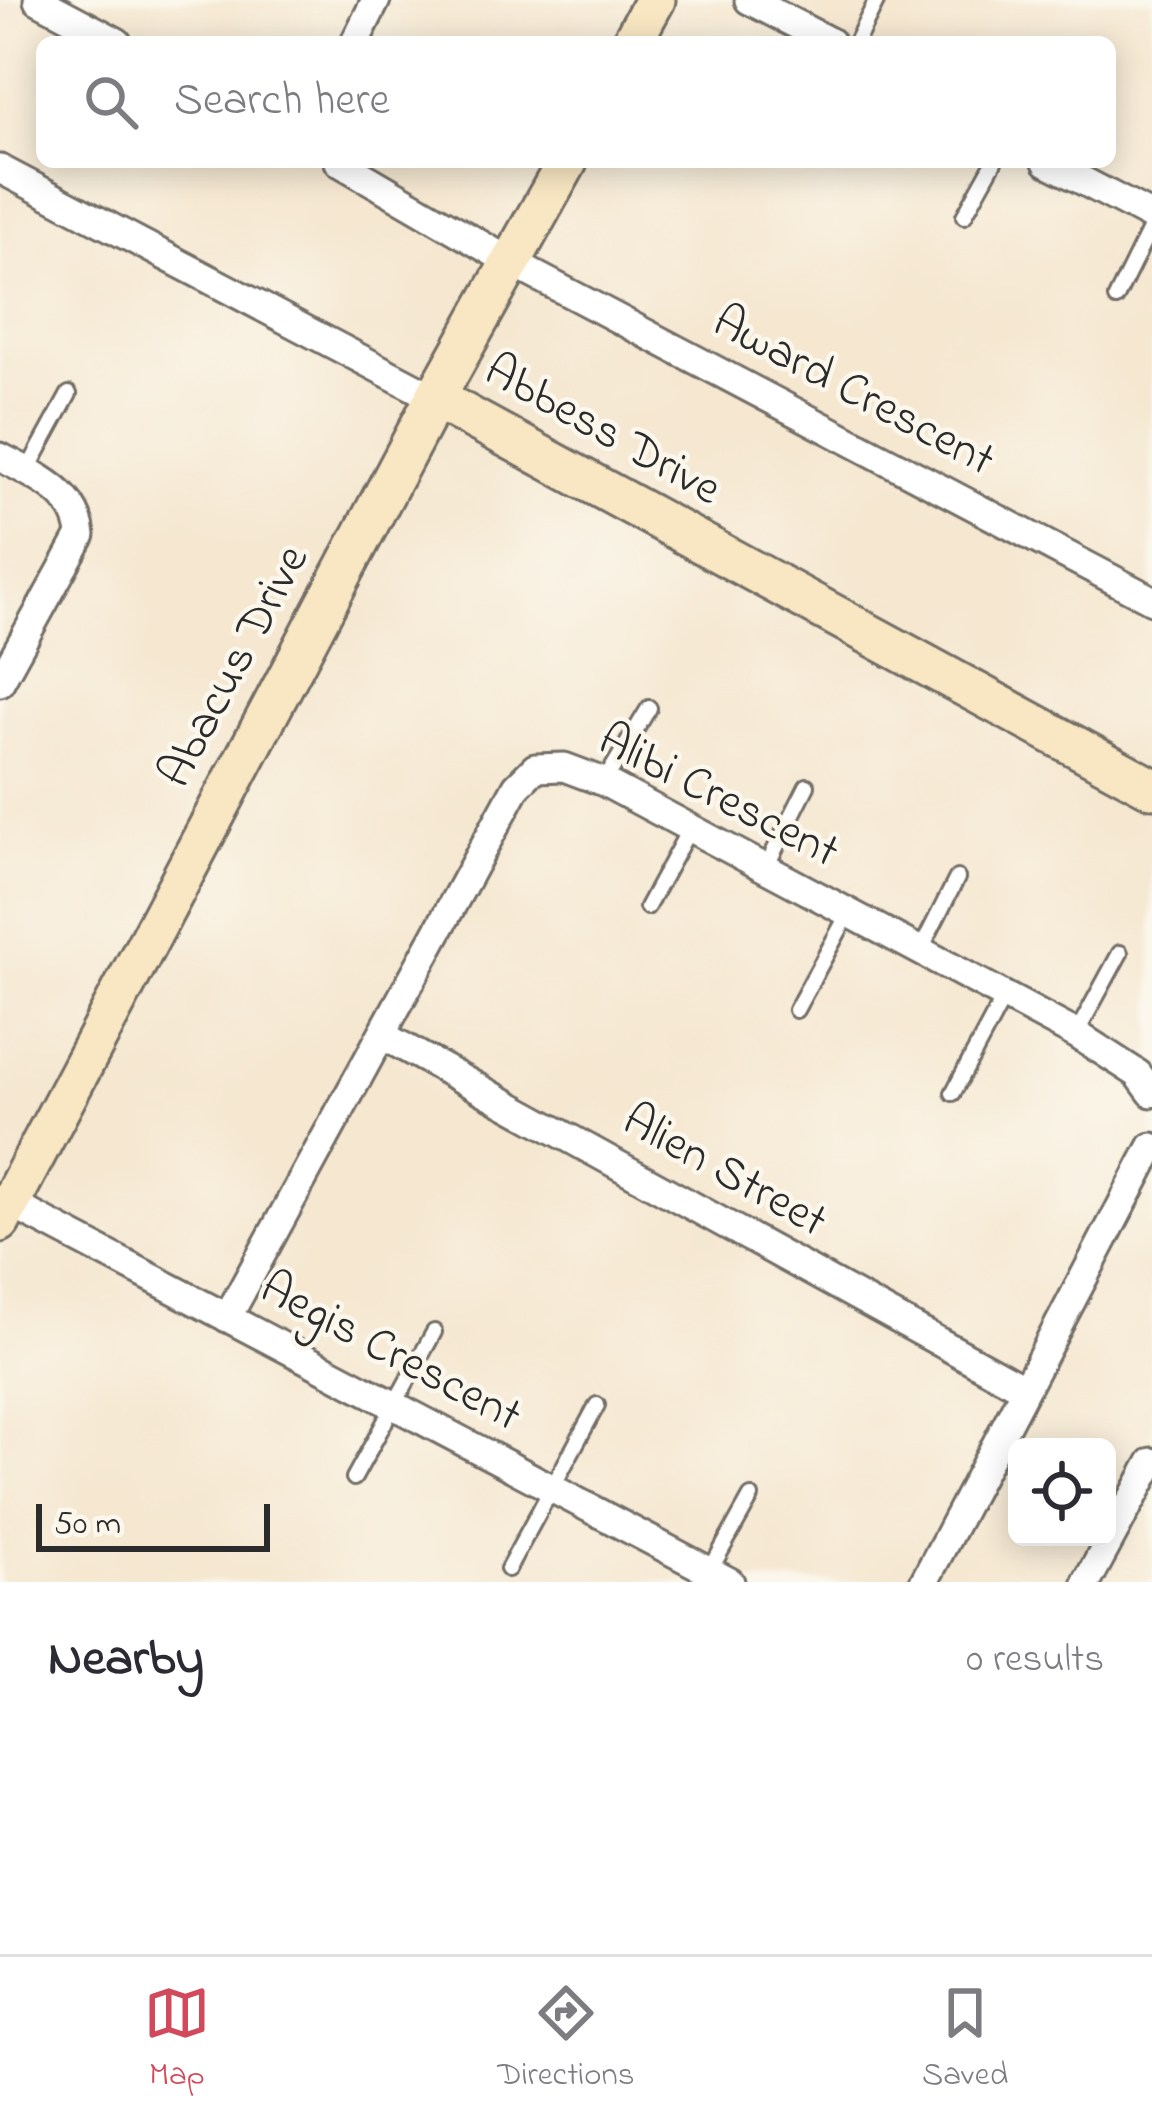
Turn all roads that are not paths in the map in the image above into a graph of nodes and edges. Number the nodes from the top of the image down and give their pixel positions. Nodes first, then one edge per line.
1 (38, 0) edge
2 (376, 0) edge
3 (655, 0) edge
4 (749, 0) edge
5 (878, 0) edge
6 (106, 36) edge
7 (358, 36) edge
8 (635, 36) edge
9 (818, 36) edge
10 (859, 36) edge
11 (349, 168) edge
12 (564, 168) edge
13 (991, 168) edge
14 (1058, 168) edge
15 (0, 169) edge
16 (964, 216) dead end
17 (1152, 221) edge
18 (512, 263) junction
19 (1116, 298) dead end
20 (69, 394) dead end
21 (435, 398) junction
22 (0, 458) edge
23 (27, 471) junction
24 (1152, 600) edge
25 (0, 682) edge
26 (649, 708) dead end
27 (604, 782) junction
28 (807, 786) dead end
29 (1152, 788) edge
30 (690, 828) junction
31 (765, 869) junction
32 (957, 878) dead end
33 (647, 908) dead end
34 (848, 914) junction
35 (919, 952) junction
36 (1120, 952) dead end
37 (1004, 997) junction
38 (796, 1010) dead end
39 (1076, 1034) junction
40 (382, 1035) junction
41 (953, 1094) dead end
42 (1152, 1094) edge
43 (1152, 1147) edge
44 (3, 1208) edge
45 (226, 1318) junction
46 (434, 1333) dead end
47 (1023, 1388) junction
48 (597, 1405) dead end
49 (395, 1406) junction
50 (1152, 1462) edge
51 (354, 1478) dead end
52 (551, 1487) junction
53 (751, 1497) dead end
54 (508, 1569) dead end
55 (714, 1578) edge
56 (924, 1582) edge
57 (1087, 1582) edge

1 - 6 street
2 - 7 street
3 - 8 street
4 - 9 street
5 - 10 lane
11 - 18 street, Award Crescent
12 - 18 street, Abacus Drive
13 - 16 lane
14 - 17 street
15 - 21 street, Abbess Drive
17 - 19 lane
18 - 21 street, Abacus Drive
18 - 24 street, Award Crescent
20 - 23 lane
21 - 29 street, Abbess Drive
21 - 44 street, Abacus Drive
22 - 23 street
23 - 25 street
26 - 27 lane
27 - 30 street, Alibi Crescent
27 - 40 street, Alibi Crescent
28 - 31 lane
30 - 31 street, Alibi Crescent
30 - 33 lane
31 - 34 street, Alibi Crescent
32 - 35 lane
34 - 35 street, Alibi Crescent
34 - 38 lane
35 - 37 street, Alibi Crescent
36 - 39 lane
37 - 39 street, Alibi Crescent
37 - 41 lane
39 - 42 street, Alibi Crescent
40 - 45 street, Alibi Crescent
40 - 47 street, Alien Street
43 - 47 street
44 - 45 street, Aegis Crescent
45 - 49 street, Aegis Crescent
46 - 49 lane
47 - 56 street
48 - 52 lane
49 - 51 lane
49 - 52 street, Aegis Crescent
50 - 57 street
52 - 54 lane
52 - 55 street, Aegis Crescent
53 - 55 lane

